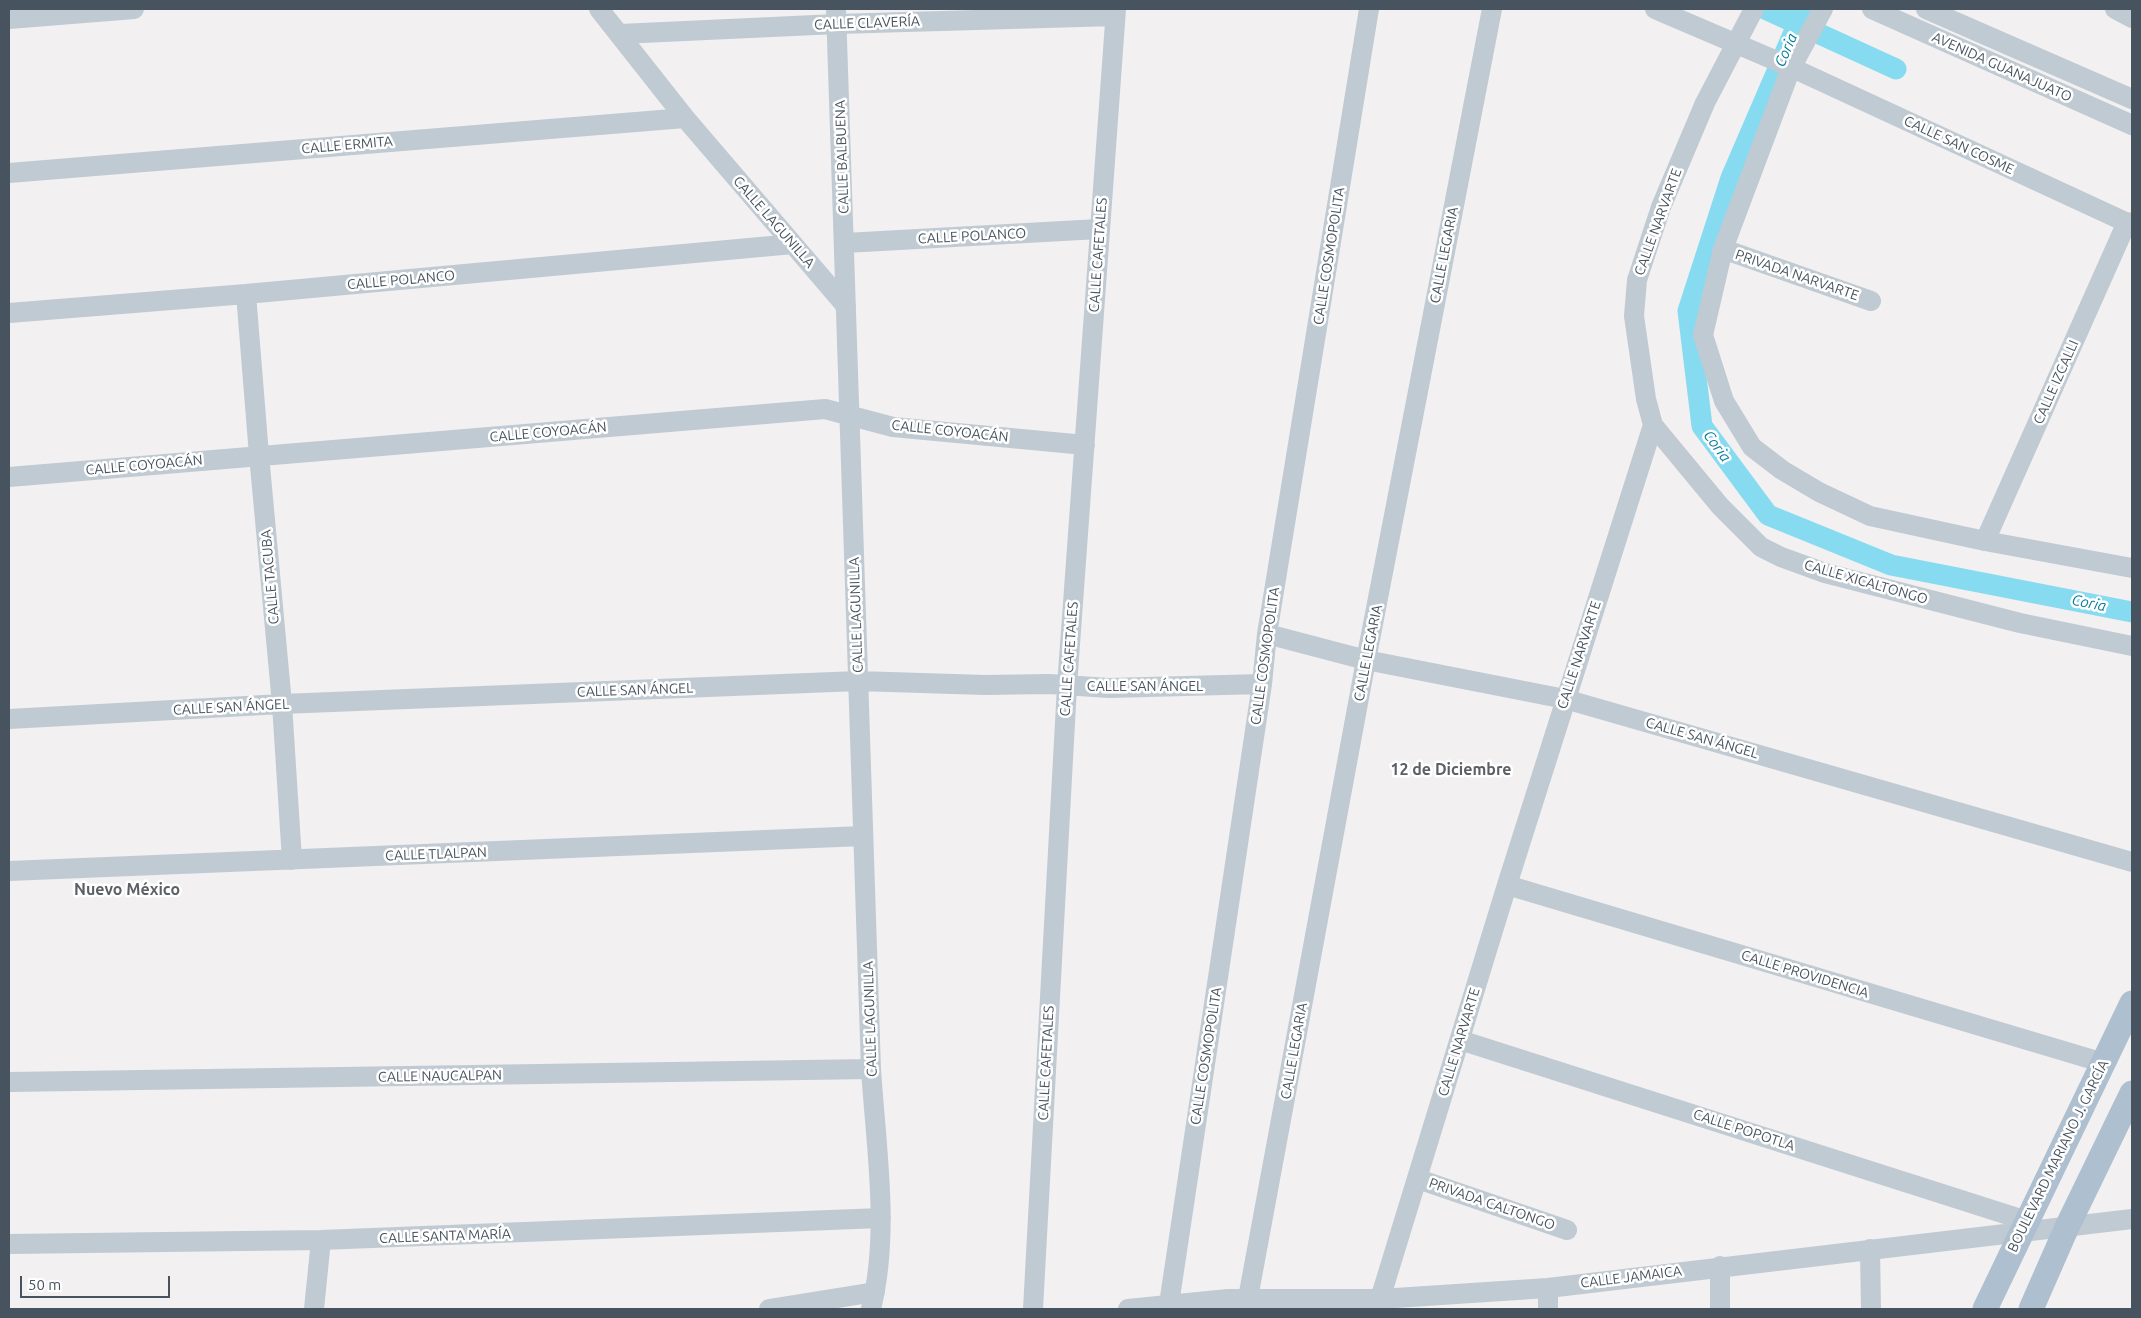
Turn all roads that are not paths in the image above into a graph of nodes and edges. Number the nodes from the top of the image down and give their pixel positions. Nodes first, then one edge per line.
1 (134, 9) edge
2 (598, 9) edge
3 (1369, 9) edge
4 (1492, 9) edge
5 (1655, 9) edge
6 (1754, 9) edge
7 (1872, 9) edge
8 (1926, 9) edge
9 (2115, 9) edge
10 (1821, 12) edge
11 (1115, 13) edge
12 (836, 16) edge
13 (2132, 18) edge
14 (9, 19) edge
15 (620, 34) junction
16 (1740, 41) junction
17 (1791, 63) junction
18 (2132, 99) edge
19 (685, 118) junction
20 (2132, 125) edge
21 (9, 173) edge
22 (2129, 224) edge
23 (1099, 229) junction
24 (845, 242) junction
25 (793, 244) junction
26 (1723, 248) junction
27 (246, 294) junction
28 (1870, 301) dead end
29 (846, 306) junction
30 (9, 313) edge
31 (850, 415) junction
32 (1653, 425) junction
33 (1085, 445) junction
34 (259, 455) junction
35 (9, 477) edge
36 (1985, 541) junction
37 (2132, 568) edge
38 (1267, 634) junction
39 (2132, 646) edge
40 (1366, 660) junction
41 (858, 681) junction
42 (1262, 684) junction
43 (1067, 686) junction
44 (1565, 699) junction
45 (282, 704) junction
46 (9, 719) edge
47 (863, 836) junction
48 (292, 860) junction
49 (2132, 862) edge
50 (9, 871) edge
51 (1507, 885) junction
52 (2132, 1003) edge
53 (1460, 1040) junction
54 (2104, 1063) junction
55 (871, 1069) junction
56 (9, 1082) edge
57 (2132, 1092) edge
58 (1418, 1179) junction
59 (881, 1218) junction
60 (2132, 1219) edge
61 (2024, 1226) junction
62 (2067, 1227) junction
63 (1567, 1230) dead end
64 (321, 1240) junction
65 (9, 1244) edge
66 (1870, 1249) junction
67 (1720, 1266) junction
68 (1548, 1288) junction
69 (1248, 1298) junction
70 (873, 1300) edge
71 (1169, 1304) junction
72 (1228, 1304) edge
73 (1380, 1304) edge
74 (314, 1309) edge
75 (769, 1309) edge
76 (1033, 1309) edge
77 (1128, 1309) edge
78 (1548, 1309) edge
79 (1720, 1309) edge
80 (1870, 1309) edge
81 (1985, 1309) edge
82 (2031, 1309) edge

1 - 14 street
2 - 15 street, CALLE LAGUNILLA
3 - 38 street, CALLE COSMOPOLITA
4 - 40 street, CALLE LEGARIA
5 - 16 street
6 - 16 street, CALLE NARVARTE
7 - 20 street, AVENIDA GUANAJUATO
8 - 18 street, AVENIDA GUANAJUATO
9 - 13 street
10 - 17 street
11 - 12 street, CALLE CLAVERÍA
11 - 23 street, CALLE CAFETALES
12 - 15 street, CALLE CLAVERÍA
12 - 24 street, CALLE BALBUENA
15 - 19 street, CALLE LAGUNILLA
16 - 17 street
16 - 32 street, CALLE NARVARTE
17 - 22 street, CALLE SAN COSME
17 - 26 street
19 - 21 street, CALLE ERMITA
19 - 25 street, CALLE LAGUNILLA
22 - 36 street, CALLE IZCALLI
23 - 24 street, CALLE POLANCO
23 - 33 street, CALLE CAFETALES
24 - 29 street, CALLE BALBUENA
25 - 27 street, CALLE POLANCO
25 - 29 street, CALLE LAGUNILLA
26 - 28 street, PRIVADA NARVARTE
26 - 36 street
27 - 30 street, CALLE POLANCO
27 - 34 street, CALLE TACUBA
29 - 31 street, CALLE LAGUNILLA
31 - 33 street, CALLE COYOACÁN
31 - 34 street, CALLE COYOACÁN
31 - 41 street, CALLE LAGUNILLA
32 - 39 street, CALLE XICALTONGO
32 - 44 street, CALLE NARVARTE
33 - 43 street, CALLE CAFETALES
34 - 35 street, CALLE COYOACÁN
34 - 45 street, CALLE TACUBA
36 - 37 street
38 - 40 street, CALLE SAN ÁNGEL
38 - 42 street, CALLE COSMOPOLITA
40 - 44 street, CALLE SAN ÁNGEL
40 - 69 street, CALLE LEGARIA
41 - 43 street, CALLE SAN ÁNGEL
41 - 45 street, CALLE SAN ÁNGEL
41 - 47 street, CALLE LAGUNILLA
42 - 43 street, CALLE SAN ÁNGEL
42 - 71 street, CALLE COSMOPOLITA
43 - 76 street, CALLE CAFETALES
44 - 49 street, CALLE SAN ÁNGEL
44 - 51 street, CALLE NARVARTE
45 - 46 street, CALLE SAN ÁNGEL
45 - 48 street, CALLE TACUBA
47 - 48 street, CALLE TLALPAN
47 - 55 street, CALLE LAGUNILLA
48 - 50 street, CALLE TLALPAN
51 - 53 street, CALLE NARVARTE
51 - 54 street, CALLE PROVIDENCIA
52 - 54 main road, BOULEVARD MARIANO J. GARCÍA
53 - 58 street, CALLE NARVARTE
53 - 61 street, CALLE POPOTLA
54 - 61 main road, BOULEVARD MARIANO J. GARCÍA
55 - 56 street, CALLE NAUCALPAN
55 - 59 street, CALLE LAGUNILLA
57 - 62 main road
58 - 63 street, PRIVADA CALTONGO
58 - 73 street, CALLE NARVARTE
59 - 64 street, CALLE SANTA MARÍA
59 - 70 street, CALLE LAGUNILLA
60 - 62 street, CALLE JAMAICA
61 - 62 street, CALLE JAMAICA
61 - 66 street, CALLE JAMAICA
61 - 81 main road, BOULEVARD MARIANO J. GARCÍA
62 - 82 main road
64 - 65 street, CALLE SANTA MARÍA
64 - 74 street
66 - 67 street, CALLE JAMAICA
66 - 80 street
67 - 68 street, CALLE JAMAICA
67 - 79 street
68 - 73 street, CALLE JAMAICA
68 - 78 street
69 - 72 street, CALLE JAMAICA
69 - 73 street, CALLE JAMAICA
70 - 75 street
71 - 72 street, CALLE JAMAICA
71 - 77 street, CALLE JAMAICA

